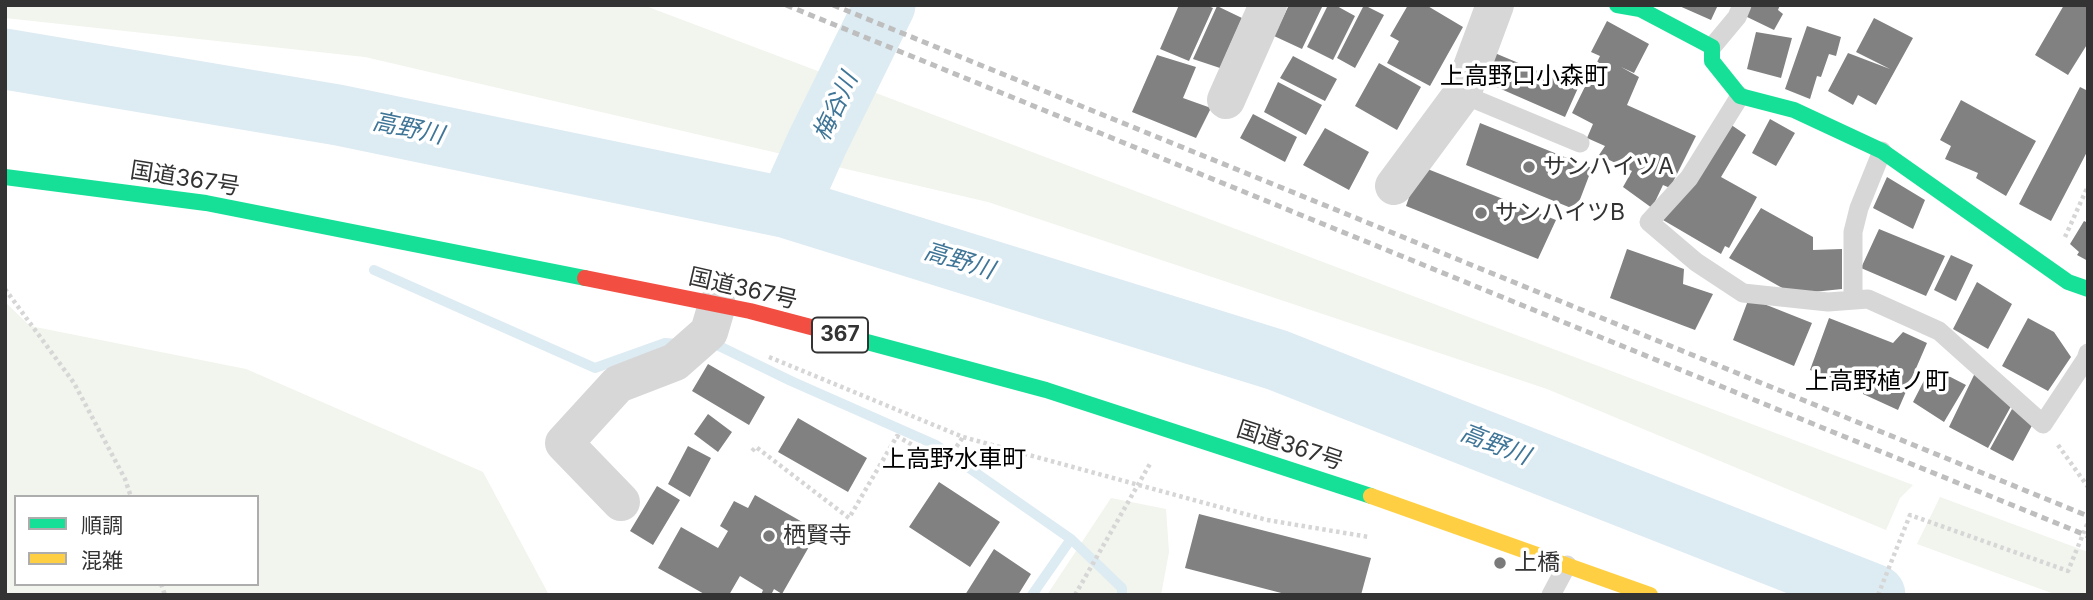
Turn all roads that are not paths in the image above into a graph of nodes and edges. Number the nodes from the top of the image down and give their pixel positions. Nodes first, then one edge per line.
1 (1268, 5) edge
2 (1495, 5) edge
3 (1617, 5) edge
4 (1742, 5) edge
5 (1712, 47) junction
6 (1462, 94) junction
7 (1740, 96) junction
8 (1226, 100) dead end
9 (1580, 143) dead end
10 (1882, 151) junction
11 (5, 177) edge
12 (1394, 186) dead end
13 (2088, 289) edge
14 (1853, 300) junction
15 (717, 305) junction
16 (2088, 352) edge
17 (621, 502) dead end
18 (1567, 565) junction
19 (1551, 595) edge
20 (1650, 595) edge

1 - 8 street
2 - 6 street
3 - 5 main road
4 - 5 lane
5 - 7 main road
6 - 9 lane
6 - 12 street
7 - 10 main road
7 - 14 lane
10 - 13 main road
10 - 14 lane
11 - 15 main road, 国道367号 / 367
14 - 16 lane
15 - 17 street
15 - 18 main road, 国道367号 / 367
18 - 19 lane
18 - 20 main road, 国道367号 / 367

